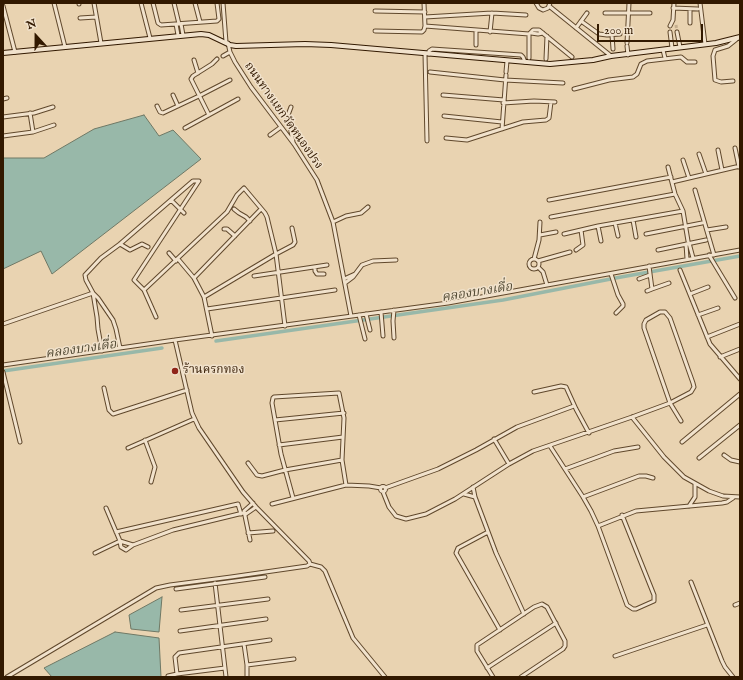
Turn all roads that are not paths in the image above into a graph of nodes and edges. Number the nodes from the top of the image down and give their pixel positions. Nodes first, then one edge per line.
1 (54, 3) edge
2 (94, 3) edge
3 (141, 3) edge
4 (153, 3) edge
5 (174, 3) edge
6 (195, 3) edge
7 (217, 3) edge
8 (223, 3) edge
9 (424, 3) edge
10 (536, 3) edge
11 (629, 3) edge
12 (674, 3) edge
13 (700, 3) edge
14 (550, 5) edge
15 (3, 6) edge
16 (673, 8) junction
17 (690, 9) junction
18 (698, 9) dead end
19 (376, 11) dead end
20 (425, 12) junction
21 (492, 13) junction
22 (587, 13) dead end
23 (605, 13) dead end
24 (628, 13) junction
25 (650, 13) dead end
26 (526, 15) dead end
27 (96, 17) junction
28 (425, 17) junction
29 (80, 18) dead end
30 (673, 20) junction
31 (200, 22) junction
32 (581, 22) junction
33 (690, 23) dead end
34 (179, 24) junction
35 (676, 25) tunnel mouth
36 (425, 26) junction
37 (670, 26) dead end
38 (576, 28) junction
39 (375, 31) dead end
40 (476, 31) junction
41 (490, 32) junction
42 (670, 32) dead end
43 (677, 32) tunnel mouth
44 (530, 34) junction
45 (599, 34) junction
46 (620, 34) dead end
47 (181, 35) junction
48 (612, 35) junction
49 (547, 36) junction
50 (150, 38) junction
51 (739, 38) edge
52 (594, 42) junction
53 (101, 43) junction
54 (227, 43) junction
55 (705, 44) junction
56 (65, 47) junction
57 (680, 47) junction
58 (672, 48) junction
59 (613, 49) dead end
60 (15, 52) junction
61 (228, 52) junction
62 (3, 53) edge
63 (475, 53) junction
64 (427, 54) junction
65 (664, 54) junction
66 (223, 55) dead end
67 (628, 55) junction
68 (611, 56) junction
69 (572, 57) dead end
70 (475, 58) junction
71 (529, 58) dead end
72 (217, 59) dead end
73 (194, 60) dead end
74 (546, 60) dead end
75 (525, 62) junction
76 (695, 62) dead end
77 (507, 63) junction
78 (430, 72) dead end
79 (198, 73) junction
80 (230, 80) dead end
81 (505, 80) junction
82 (733, 81) dead end
83 (563, 82) dead end
84 (574, 90) dead end
85 (174, 95) dead end
86 (443, 95) dead end
87 (200, 96) junction
88 (238, 99) dead end
89 (504, 102) junction
90 (551, 102) junction
91 (555, 102) dead end
92 (157, 106) dead end
93 (178, 106) junction
94 (52, 107) dead end
95 (291, 107) dead end
96 (30, 113) junction
97 (209, 115) junction
98 (444, 116) dead end
99 (3, 117) edge
100 (502, 122) junction
101 (54, 125) dead end
102 (185, 128) dead end
103 (280, 128) junction
104 (502, 128) junction
105 (33, 132) junction
106 (270, 135) dead end
107 (3, 136) edge
108 (446, 138) dead end
109 (427, 141) dead end
110 (294, 144) junction
111 (735, 148) dead end
112 (718, 150) dead end
113 (699, 154) dead end
114 (683, 160) dead end
115 (668, 167) dead end
116 (740, 167) edge
117 (722, 170) junction
118 (706, 174) junction
119 (671, 177) junction
120 (689, 178) junction
121 (672, 182) junction
122 (695, 190) dead end
123 (675, 194) junction
124 (172, 200) junction
125 (549, 200) dead end
126 (368, 207) dead end
127 (234, 209) dead end
128 (261, 209) junction
129 (180, 210) junction
130 (682, 211) junction
131 (184, 213) dead end
132 (551, 217) dead end
133 (633, 220) junction
134 (250, 221) junction
135 (333, 222) junction
136 (540, 222) dead end
137 (615, 223) junction
138 (702, 223) dead end
139 (598, 226) junction
140 (685, 227) junction
141 (726, 227) dead end
142 (292, 228) dead end
143 (224, 229) dead end
144 (581, 230) junction
145 (707, 230) junction
146 (556, 232) dead end
147 (564, 234) dead end
148 (646, 234) dead end
149 (540, 235) junction
150 (235, 236) junction
151 (618, 236) dead end
152 (636, 238) dead end
153 (706, 240) dead end
154 (601, 241) dead end
155 (689, 242) junction
156 (120, 244) junction
157 (685, 244) junction
158 (148, 248) dead end
159 (576, 250) dead end
160 (658, 250) dead end
161 (740, 250) edge
162 (570, 252) dead end
163 (169, 253) dead end
164 (276, 254) junction
165 (711, 256) junction
166 (693, 258) junction
167 (534, 259) junction
168 (177, 260) junction
169 (396, 260) dead end
170 (687, 260) junction
171 (538, 261) junction
172 (327, 265) dead end
173 (314, 267) junction
174 (538, 267) junction
175 (650, 270) junction
176 (680, 270) dead end
177 (278, 272) junction
178 (324, 274) dead end
179 (254, 276) dead end
180 (612, 277) junction
181 (194, 278) junction
182 (639, 279) dead end
183 (344, 281) junction
184 (669, 283) dead end
185 (546, 285) junction
186 (708, 287) dead end
187 (652, 289) junction
188 (144, 290) junction
189 (335, 290) dead end
190 (647, 291) dead end
191 (93, 293) junction
192 (690, 294) junction
193 (204, 297) junction
194 (281, 298) junction
195 (735, 298) dead end
196 (718, 308) dead end
197 (207, 309) junction
198 (393, 313) junction
199 (616, 313) dead end
200 (381, 315) junction
201 (698, 315) junction
202 (351, 316) junction
203 (156, 317) dead end
204 (367, 317) junction
205 (360, 318) junction
206 (3, 324) edge
207 (740, 324) edge
208 (285, 326) junction
209 (370, 330) dead end
210 (212, 336) junction
211 (383, 336) dead end
212 (707, 337) junction
213 (394, 338) dead end
214 (365, 339) dead end
215 (175, 340) junction
216 (120, 348) junction
217 (740, 349) edge
218 (102, 351) junction
219 (720, 357) junction
220 (3, 365) edge
221 (3, 374) edge
222 (738, 375) edge
223 (740, 380) edge
224 (104, 388) dead end
225 (187, 390) junction
226 (534, 392) dead end
227 (740, 394) edge
228 (670, 403) junction
229 (574, 406) junction
230 (344, 413) junction
231 (632, 418) junction
232 (194, 419) junction
233 (275, 420) junction
234 (681, 421) dead end
235 (740, 424) edge
236 (589, 432) junction
237 (343, 437) junction
238 (494, 439) junction
239 (145, 440) junction
240 (20, 442) dead end
241 (682, 442) dead end
242 (279, 445) junction
243 (550, 446) junction
244 (638, 447) dead end
245 (128, 448) dead end
246 (724, 455) dead end
247 (699, 458) dead end
248 (342, 460) junction
249 (740, 462) edge
250 (248, 463) dead end
251 (509, 464) junction
252 (565, 469) junction
253 (285, 470) junction
254 (653, 478) dead end
255 (151, 482) dead end
256 (695, 484) junction
257 (346, 485) junction
258 (473, 487) junction
259 (381, 488) junction
260 (385, 488) junction
261 (383, 492) junction
262 (464, 494) junction
263 (475, 497) junction
264 (583, 497) junction
265 (740, 497) edge
266 (293, 498) junction
267 (733, 498) junction
268 (253, 503) junction
269 (272, 504) dead end
270 (689, 506) junction
271 (256, 507) junction
272 (106, 508) dead end
273 (242, 514) junction
274 (622, 515) junction
275 (598, 526) junction
276 (273, 531) dead end
277 (116, 532) junction
278 (488, 532) junction
279 (248, 533) junction
280 (250, 540) dead end
281 (120, 541) junction
282 (133, 545) junction
283 (95, 553) dead end
284 (310, 564) junction
285 (265, 577) dead end
286 (691, 582) dead end
287 (215, 583) junction
288 (176, 588) dead end
289 (268, 599) dead end
290 (740, 603) edge
291 (218, 605) junction
292 (735, 605) dead end
293 (181, 610) dead end
294 (524, 614) junction
295 (266, 619) dead end
296 (556, 623) junction
297 (707, 625) junction
298 (220, 626) junction
299 (500, 630) junction
300 (180, 631) dead end
301 (270, 640) dead end
302 (244, 644) junction
303 (223, 647) junction
304 (615, 656) dead end
305 (294, 659) dead end
306 (247, 665) junction
307 (225, 668) junction
308 (487, 668) junction
309 (177, 674) junction
310 (168, 676) dead end
311 (8, 677) edge
312 (226, 677) edge
313 (247, 677) edge
314 (385, 677) edge
315 (493, 677) edge
316 (521, 677) edge
317 (733, 677) edge

1 - 56 street
2 - 27 street
3 - 50 street
4 - 34 street
5 - 34 street
6 - 31 street
7 - 31 street
8 - 54 street, ถนนทางแยกวัดหนองปรง
9 - 20 street
10 - 14 street
11 - 24 street
12 - 16 street
13 - 55 street
14 - 38 street
15 - 60 street
16 - 17 street
16 - 30 street
17 - 18 street
17 - 33 street
19 - 20 street
20 - 28 street
21 - 26 street
21 - 28 street
21 - 41 street
22 - 32 street
23 - 24 street
24 - 25 street
24 - 67 street
27 - 29 street
27 - 53 street
28 - 36 street
30 - 35 street
30 - 37 street
31 - 34 street
32 - 38 street
32 - 45 street
34 - 47 street
36 - 39 street
36 - 40 street
38 - 52 street
40 - 41 street
40 - 63 street
41 - 44 street
42 - 58 street
43 - 57 street
44 - 49 street
44 - 71 street
45 - 48 street
45 - 52 street
46 - 48 street
47 - 50 street
47 - 54 street
48 - 59 street
49 - 69 street
49 - 74 street
50 - 53 street
51 - 55 street
51 - 82 street
52 - 68 street
53 - 56 street
54 - 61 street, ถนนทางแยกวัดหนองปรง
54 - 64 street
55 - 57 street
56 - 60 street
57 - 58 street
58 - 65 street
60 - 62 street
61 - 66 street
61 - 103 street, ถนนทางแยกวัดหนองปรง
63 - 64 street
63 - 70 street
63 - 75 street
64 - 70 street
64 - 109 street
65 - 67 street
65 - 76 street
65 - 84 street
67 - 68 street
68 - 75 street
70 - 77 street
72 - 79 street
73 - 79 street
75 - 77 street
77 - 81 street
78 - 81 street
79 - 87 street
80 - 87 street
81 - 83 street
81 - 89 street
85 - 93 street
86 - 89 street
87 - 93 street
87 - 97 street
88 - 97 street
89 - 90 street
89 - 100 street
90 - 91 street
90 - 104 street
92 - 93 street
94 - 96 street
95 - 110 street
96 - 99 street
96 - 105 street
97 - 102 street
98 - 100 street
100 - 104 street
101 - 105 street
103 - 106 street
103 - 110 street, ถนนทางแยกวัดหนองปรง
104 - 108 street
105 - 107 street
110 - 135 street, ถนนทางแยกวัดหนองปรง
111 - 116 street
112 - 117 street
113 - 118 street
114 - 120 street
115 - 119 street
116 - 117 street
117 - 118 street
118 - 120 street
119 - 121 street
119 - 125 street
120 - 121 street
121 - 123 street
122 - 145 street
123 - 130 street
123 - 132 street
124 - 129 street
124 - 129 street
124 - 156 street
126 - 135 street
127 - 134 street
128 - 134 street
128 - 164 street
128 - 168 street
129 - 131 street
129 - 188 street
130 - 133 street
130 - 140 street
133 - 137 street
133 - 152 street
134 - 150 street
135 - 183 street, ถนนทางแยกวัดหนองปรง
136 - 149 street
137 - 139 street
137 - 151 street
138 - 140 street
139 - 144 street
139 - 154 street
140 - 148 street
140 - 155 street
141 - 145 street
142 - 164 street
143 - 150 street
144 - 147 street
144 - 159 street
145 - 165 street
146 - 149 street
149 - 167 street
150 - 181 street
153 - 155 street
155 - 157 street
155 - 166 street
156 - 158 street
156 - 191 street
157 - 160 street
157 - 170 street
161 - 165 street
162 - 171 street
163 - 168 street
164 - 177 street
164 - 193 street
165 - 166 street
165 - 195 street
166 - 170 street
167 - 171 street
167 - 174 street
168 - 181 street
168 - 188 street
169 - 183 street
170 - 175 street
171 - 174 street
172 - 173 street
173 - 177 street
173 - 178 street
174 - 185 street
175 - 180 street
175 - 182 street
175 - 187 street
176 - 192 street
177 - 179 street
177 - 194 street
180 - 185 street
180 - 199 street
181 - 193 street
183 - 202 street, ถนนทางแยกวัดหนองปรง
184 - 187 street
185 - 198 street
186 - 192 street
187 - 190 street
188 - 203 street
189 - 194 street
191 - 206 street
191 - 216 street
191 - 218 street
192 - 201 street
193 - 197 street
194 - 197 street
194 - 208 street
196 - 201 street
197 - 210 street
198 - 200 street
198 - 213 street
200 - 204 street
200 - 211 street
201 - 212 street
202 - 205 street
202 - 208 street
204 - 205 street
204 - 209 street
205 - 214 street
207 - 212 street
208 - 210 street
210 - 215 street
212 - 219 street
215 - 216 street
215 - 225 street
216 - 218 street
217 - 219 street
218 - 220 street
219 - 222 street
221 - 240 street
222 - 223 street
224 - 225 street
225 - 232 street
226 - 229 street
227 - 241 street
228 - 228 street
228 - 231 street
228 - 234 street
229 - 236 street
229 - 238 street
230 - 233 street
230 - 233 street
230 - 237 street
231 - 236 street
231 - 256 street
232 - 239 street
232 - 268 street
233 - 242 street
235 - 247 street
236 - 243 street
237 - 242 street
237 - 248 street
238 - 251 street
238 - 260 street
239 - 245 street
239 - 255 street
242 - 253 street
243 - 251 street
243 - 252 street
244 - 252 street
246 - 249 street
248 - 253 street
248 - 257 street
250 - 253 street
251 - 258 street
252 - 264 street
253 - 266 street
254 - 264 street
256 - 267 street
256 - 270 street
257 - 259 street
257 - 266 street
258 - 262 street
258 - 263 street
259 - 260 street
259 - 261 street
260 - 261 street
261 - 262 street
262 - 263 street
263 - 278 street
264 - 275 street
265 - 267 street
266 - 269 street
267 - 270 street
268 - 271 street
268 - 273 street
270 - 274 street
271 - 273 street
271 - 284 street
272 - 277 street
273 - 277 street
273 - 279 street
273 - 282 street
274 - 275 street
274 - 275 street
276 - 279 street
277 - 281 street
278 - 294 street
278 - 299 street
279 - 280 street
281 - 282 street
281 - 282 street
281 - 283 street
284 - 311 street
284 - 314 street
285 - 287 street
286 - 297 street
287 - 288 street
287 - 291 street
289 - 291 street
290 - 292 street
291 - 293 street
291 - 298 street
294 - 296 street
294 - 299 street
295 - 298 street
296 - 308 street
296 - 316 street
297 - 304 street
297 - 317 street
298 - 300 street
298 - 303 street
299 - 308 street
301 - 302 street
302 - 303 street
302 - 306 street
303 - 307 street
303 - 309 street
305 - 306 street
306 - 313 street
307 - 309 street
307 - 312 street
308 - 315 street
309 - 310 street

